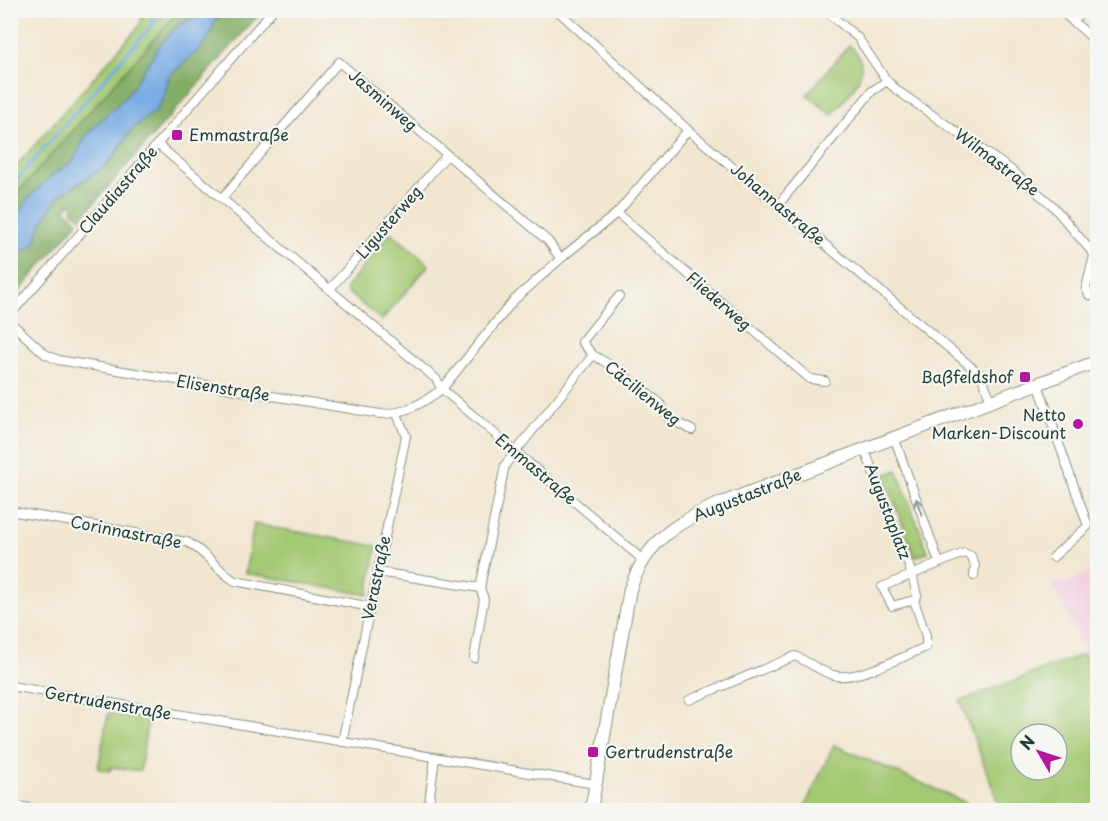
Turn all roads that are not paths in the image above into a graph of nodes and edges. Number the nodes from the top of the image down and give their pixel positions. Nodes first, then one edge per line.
1 (273, 10) edge
2 (557, 10) edge
3 (825, 10) edge
4 (1060, 10) edge
5 (1083, 10) edge
6 (1073, 22) junction
7 (1098, 44) edge
8 (887, 81) junction
9 (688, 129) junction
10 (158, 144) junction
11 (447, 155) junction
12 (222, 198) junction
13 (778, 205) junction
14 (617, 213) junction
15 (560, 258) junction
16 (1096, 258) edge
17 (330, 289) junction
18 (619, 296) dead end
19 (1098, 297) edge
20 (10, 315) edge
21 (10, 322) edge
22 (593, 356) junction
23 (1098, 361) edge
24 (825, 381) dead end
25 (1038, 384) junction
26 (442, 389) junction
27 (991, 401) junction
28 (397, 414) junction
29 (692, 430) dead end
30 (894, 437) junction
31 (864, 448) junction
32 (516, 452) junction
33 (10, 511) edge
34 (1053, 556) dead end
35 (643, 560) junction
36 (939, 562) junction
37 (378, 572) junction
38 (912, 574) junction
39 (974, 576) dead end
40 (480, 588) junction
41 (914, 600) junction
42 (371, 607) junction
43 (474, 658) dead end
44 (10, 686) edge
45 (689, 700) dead end
46 (342, 742) junction
47 (435, 758) junction
48 (595, 784) junction
49 (10, 805) edge
50 (45, 810) edge
51 (428, 810) edge
52 (591, 810) edge

1 - 10 street, Claudiastraße
2 - 9 street, Johannastraße
3 - 8 street, Wilmastraße
4 - 6 street
5 - 6 street
6 - 7 street
8 - 13 street
8 - 16 street, Wilmastraße
9 - 13 street, Johannastraße
9 - 14 street
10 - 12 street, Emmastraße
10 - 20 street, Claudiastraße
11 - 12 street, Jasminweg
11 - 15 street, Jasminweg
11 - 17 street, Ligusterweg
12 - 17 street, Emmastraße
13 - 27 street, Johannastraße
14 - 15 street
14 - 24 street, Fliederweg
15 - 26 street
16 - 19 street, Wilmastraße
17 - 26 street, Emmastraße
18 - 22 street, Cäcilienweg
21 - 28 street, Elisenstraße
22 - 29 street, Cäcilienweg
22 - 32 street, Cäcilienweg
23 - 25 main road, Augustastraße
25 - 27 main road, Augustastraße
25 - 34 street
26 - 28 street, Elisenstraße
26 - 32 street, Emmastraße
27 - 30 main road, Augustastraße
28 - 37 street, Verastraße
30 - 31 main road, Augustastraße
36 -> 30 street, Augustaplatz
31 - 35 main road, Augustastraße
31 - 38 street, Augustaplatz
32 - 35 street, Emmastraße
32 - 40 street, Cäcilienweg
33 - 42 street, Corinnastraße
35 - 48 main road, Augustastraße
36 - 38 street, Augustaplatz
36 - 39 street, Augustaplatz
37 - 40 street
37 - 42 street, Verastraße
38 - 41 street, Augustaplatz
38 - 41 street, Augustaplatz
40 - 43 street, Cäcilienweg
41 - 45 street, Augustaplatz
42 - 46 street, Verastraße
44 - 46 street, Gertrudenstraße
46 - 47 street, Gertrudenstraße
47 - 48 street, Gertrudenstraße
47 - 51 street
48 - 52 main road, Augustastraße
49 - 50 street

